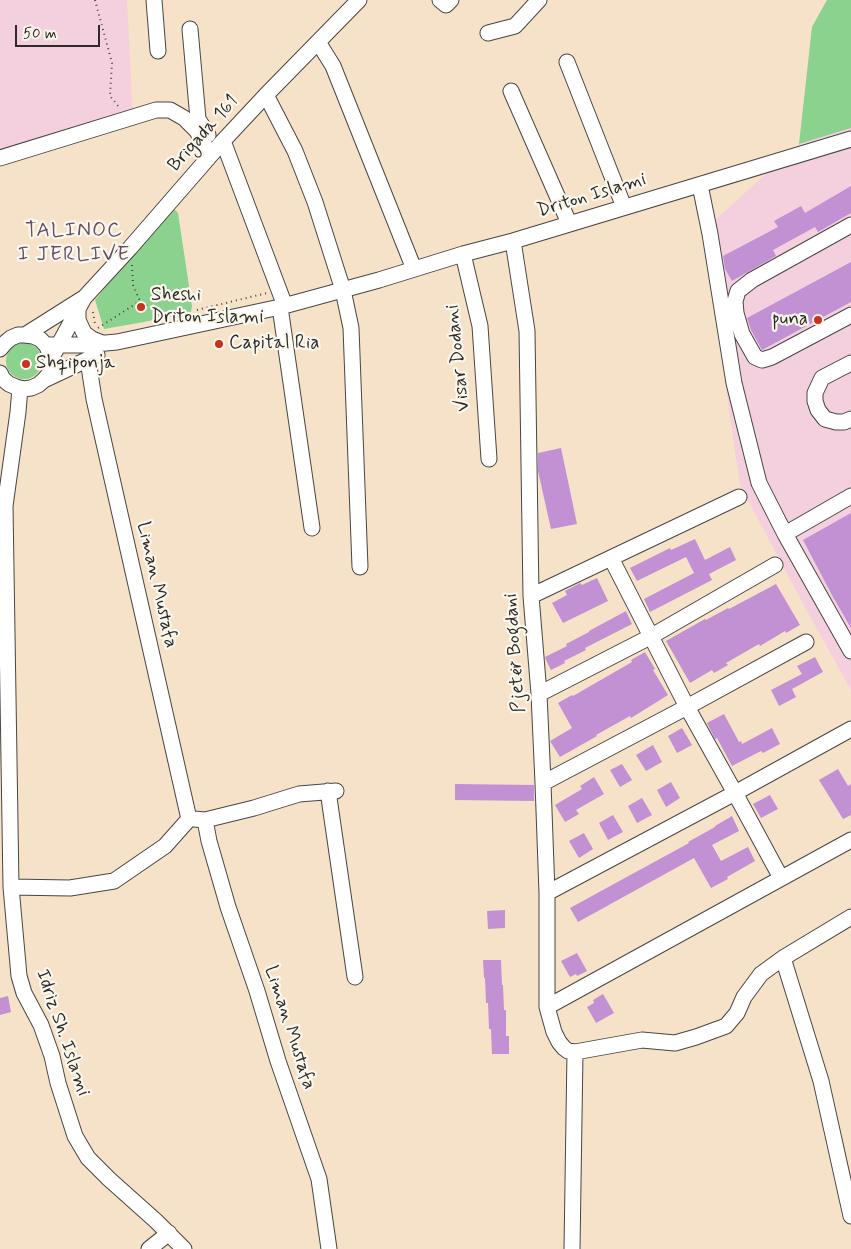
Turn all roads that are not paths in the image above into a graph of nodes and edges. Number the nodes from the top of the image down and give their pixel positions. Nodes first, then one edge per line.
1 (154, 0) edge
2 (359, 0) edge
3 (440, 0) edge
4 (450, 0) edge
5 (539, 0) edge
6 (190, 29) dead end
7 (488, 33) dead end
8 (318, 42) junction
9 (182, 43) dead end
10 (158, 51) dead end
11 (567, 62) dead end
12 (511, 91) dead end
13 (266, 95) junction
14 (198, 119) junction
15 (851, 138) edge
16 (217, 149) junction
17 (0, 158) edge
18 (700, 184) junction
19 (624, 207) junction
20 (569, 223) junction
21 (851, 225) edge
22 (513, 241) junction
23 (463, 254) junction
24 (414, 269) junction
25 (343, 290) junction
26 (81, 304) junction
27 (283, 306) junction
28 (851, 315) edge
29 (25, 335) junction
30 (107, 338) junction
31 (2, 346) edge
32 (52, 350) junction
33 (88, 360) junction
34 (851, 363) edge
35 (44, 380) junction
36 (7, 382) edge
37 (851, 419) edge
38 (489, 459) dead end
39 (851, 496) edge
40 (739, 497) dead end
41 (312, 528) dead end
42 (785, 534) junction
43 (611, 558) junction
44 (775, 565) dead end
45 (360, 567) dead end
46 (531, 596) junction
47 (650, 637) junction
48 (806, 642) dead end
49 (851, 651) edge
50 (539, 694) junction
51 (687, 707) junction
52 (851, 730) edge
53 (543, 783) junction
54 (735, 793) junction
55 (189, 819) junction
56 (205, 820) junction
57 (851, 840) edge
58 (781, 878) junction
59 (11, 887) junction
60 (547, 893) junction
61 (851, 917) edge
62 (783, 958) junction
63 (355, 977) dead end
64 (547, 1007) junction
65 (575, 1052) junction
66 (851, 1216) edge
67 (168, 1234) junction
68 (149, 1249) edge
69 (184, 1249) edge
70 (329, 1249) edge
71 (572, 1249) edge

1 - 10 street
2 - 8 street, Brigada 161
3 - 4 street
5 - 7 street
6 - 14 street
8 - 13 street, Brigada 161
8 - 24 street
9 - 14 street
11 - 19 street
12 - 20 street
13 - 16 street, Brigada 161
13 - 25 street
14 - 16 street
15 - 18 street, Driton Islami
16 - 17 street
16 - 26 street, Brigada 161
16 - 27 street
18 - 19 street, Driton Islami
18 - 42 street
19 - 20 street, Driton Islami
20 - 22 street, Driton Islami
21 - 28 street
22 - 23 street, Driton Islami
22 - 46 street, Pjetër Bogdani
23 - 24 street, Driton Islami
23 - 38 street, Visar Dodani
24 - 25 street, Driton Islami
25 - 27 street, Driton Islami
25 - 45 street
26 - 29 street, Brigada 161
26 - 30 street
26 - 32 street, Brigada 161
27 - 30 street, Driton Islami
27 - 41 street
29 - 31 street
29 - 32 street, Driton Islami
30 - 32 street, Driton Islami
30 - 33 street, Driton Islami
32 - 35 street
33 - 35 street, Driton Islami
33 - 55 street, Liman Mustafa
34 - 37 street
35 - 36 street, Driton Islami
36 - 59 street, Idriz Sh. Islami
39 - 42 street
40 - 43 street
42 - 49 street
43 - 46 street
43 - 47 street
44 - 47 street
46 - 50 street, Pjetër Bogdani
47 - 50 street
47 - 51 street
48 - 51 street
50 - 53 street, Pjetër Bogdani
51 - 53 street
51 - 54 street
52 - 54 street
53 - 60 street, Pjetër Bogdani
54 - 58 street
54 - 60 street
55 - 56 street
55 - 59 street
56 - 63 street
56 - 70 street, Liman Mustafa
57 - 58 street
58 - 64 street
59 - 67 street, Idriz Sh. Islami
60 - 64 street, Pjetër Bogdani
61 - 62 street
62 - 65 street
62 - 66 street
64 - 65 street, Pjetër Bogdani
65 - 71 street
67 - 68 street
67 - 69 street, Idriz Sh. Islami

